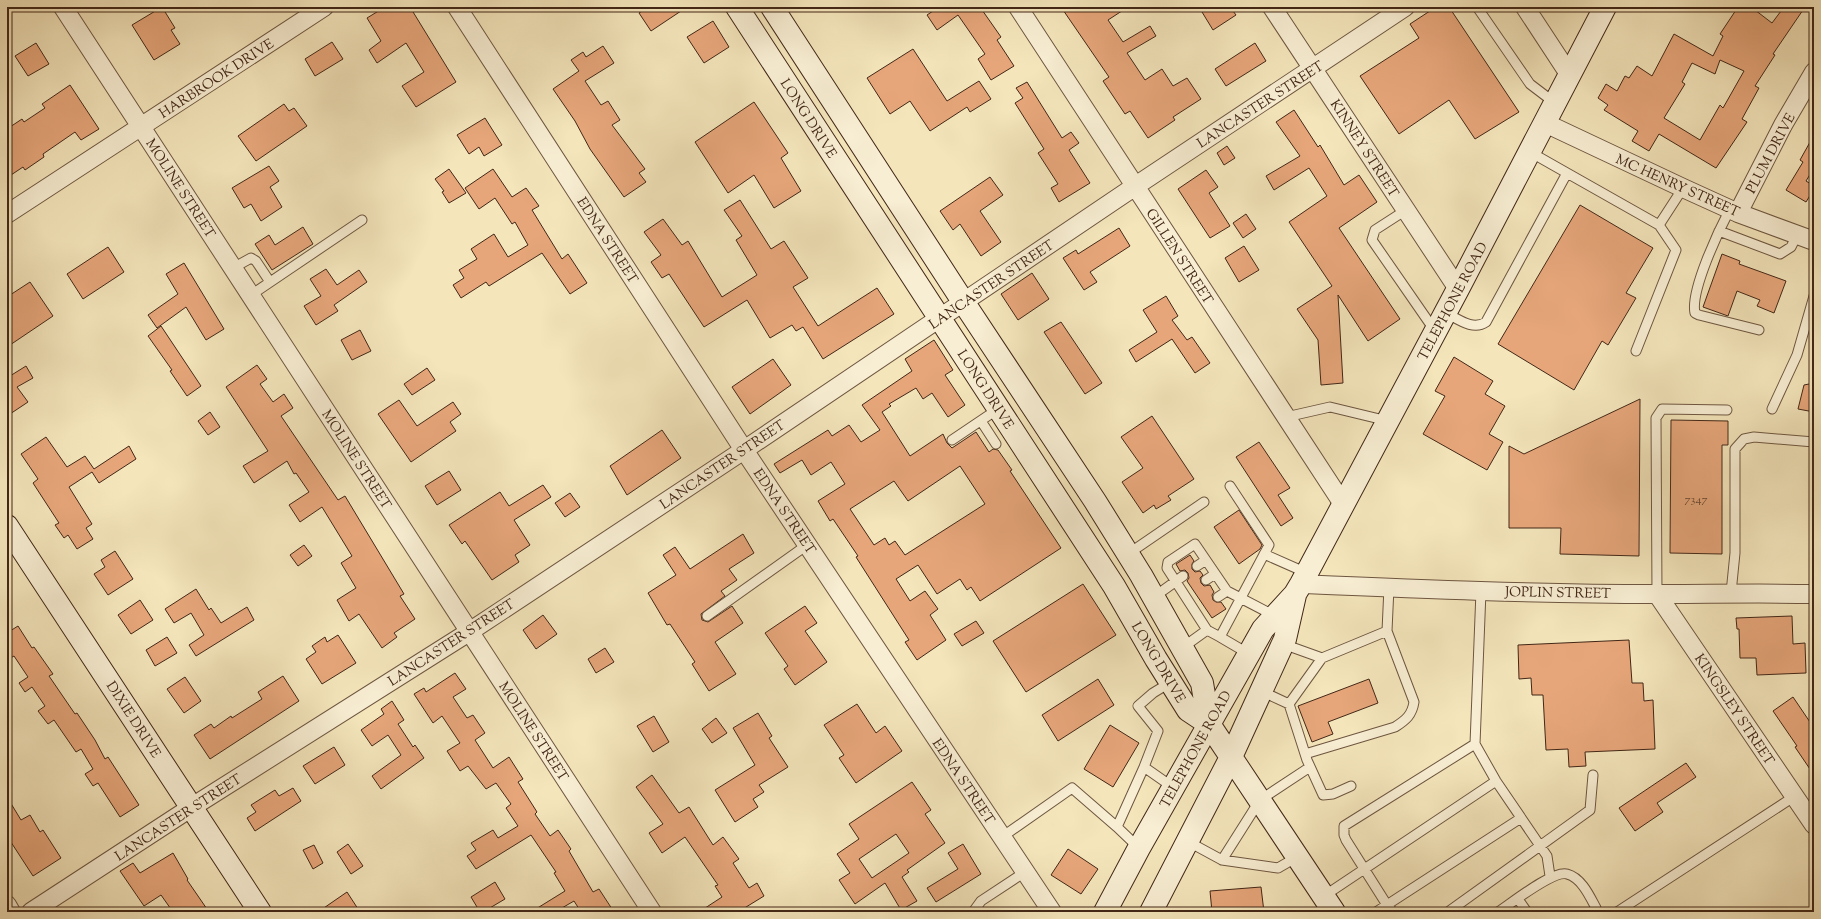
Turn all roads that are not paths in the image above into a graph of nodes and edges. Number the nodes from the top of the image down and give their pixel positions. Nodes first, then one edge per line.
1 (63, 7) edge
2 (324, 7) edge
3 (457, 7) edge
4 (737, 7) edge
5 (772, 7) edge
6 (1018, 7) edge
7 (1272, 7) edge
8 (1405, 7) edge
9 (1477, 7) edge
10 (1526, 7) edge
11 (1605, 7) edge
12 (1313, 70) junction
13 (1814, 72) edge
14 (1569, 74) junction
15 (1555, 103) junction
16 (846, 120) junction
17 (1545, 123) junction
18 (141, 127) junction
19 (821, 137) junction
20 (1530, 152) junction
21 (1567, 173) junction
22 (1134, 187) junction
23 (1683, 188) junction
24 (1406, 210) junction
25 (1734, 211) junction
26 (7, 214) edge
27 (362, 220) dead end
28 (1659, 225) junction
29 (1719, 231) junction
30 (1797, 235) junction
31 (1814, 241) edge
32 (233, 268) junction
33 (270, 282) junction
34 (1458, 289) junction
35 (251, 295) junction
36 (1814, 296) edge
37 (964, 303) junction
38 (1446, 313) junction
39 (940, 319) junction
40 (1759, 330) dead end
41 (1436, 332) junction
42 (1636, 351) dead end
43 (998, 409) junction
44 (1772, 409) dead end
45 (1727, 410) dead end
46 (1286, 417) junction
47 (981, 421) junction
48 (1388, 421) junction
49 (952, 440) dead end
50 (1814, 442) edge
51 (996, 444) dead end
52 (744, 450) junction
53 (1230, 486) dead end
54 (1095, 501) junction
55 (1204, 502) dead end
56 (1343, 504) junction
57 (1068, 516) junction
58 (7, 526) edge
59 (807, 545) junction
60 (1128, 554) junction
61 (1264, 554) junction
62 (1206, 560) junction
63 (1197, 566) dead end
64 (1215, 574) junction
65 (1180, 578) junction
66 (1206, 580) dead end
67 (1301, 583) junction
68 (1389, 587) junction
69 (1192, 589) dead end
70 (1226, 590) junction
71 (1481, 591) junction
72 (1731, 593) junction
73 (1657, 594) junction
74 (1814, 594) edge
75 (1184, 595) junction
76 (1153, 597) junction
77 (1218, 597) dead end
78 (1241, 599) junction
79 (1204, 606) dead end
80 (1196, 612) junction
81 (707, 616) dead end
82 (1275, 616) junction
83 (1207, 630) junction
84 (1387, 631) junction
85 (469, 632) junction
86 (1220, 637) junction
87 (1283, 644) junction
88 (1182, 648) junction
89 (1249, 654) junction
90 (1322, 658) junction
91 (1171, 682) junction
92 (1261, 691) junction
93 (1289, 704) junction
94 (1209, 724) junction
95 (1475, 744) junction
96 (1305, 754) junction
97 (1231, 756) junction
98 (1144, 767) junction
99 (1310, 767) junction
100 (1593, 775) dead end
101 (1496, 781) junction
102 (1352, 786) dead end
103 (1174, 788) junction
104 (1795, 796) junction
105 (1260, 800) junction
106 (192, 807) junction
107 (1522, 818) junction
108 (1814, 825) edge
109 (1117, 827) junction
110 (1002, 837) junction
111 (1188, 841) junction
112 (1541, 846) junction
113 (1139, 848) junction
114 (1298, 857) junction
115 (1222, 860) junction
116 (1363, 869) junction
117 (1025, 872) junction
118 (1550, 876) junction
119 (1518, 899) junction
120 (1329, 904) edge
121 (7, 905) edge
122 (1387, 905) junction
123 (11, 912) edge
124 (31, 912) edge
125 (260, 912) edge
126 (652, 912) edge
127 (973, 912) edge
128 (1052, 912) edge
129 (1105, 912) edge
130 (1151, 912) edge
131 (1376, 912) edge
132 (1393, 912) edge
133 (1448, 912) edge
134 (1498, 912) edge
135 (1527, 912) edge
136 (1597, 912) edge
137 (1617, 912) edge

1 - 18 street, MOLINE STREET
2 - 18 street, HARBROOK DRIVE
3 - 52 street, EDNA STREET
4 - 19 main road, LONG DRIVE
5 - 16 main road, LONG DRIVE
6 - 22 street, GILLEN STREET
7 - 12 street, KINNEY STREET
8 - 12 street, LANCASTER STREET
9 - 15 lane
10 - 14 street
11 - 14 main road, TELEPHONE ROAD
12 - 22 street, LANCASTER STREET
12 - 24 street, KINNEY STREET
13 - 25 street, PLUM DRIVE
14 - 15 main road, TELEPHONE ROAD
15 - 17 main road, TELEPHONE ROAD
16 - 19 main road
16 - 37 main road, LONG DRIVE
17 - 20 main road, TELEPHONE ROAD
17 - 23 street, MC HENRY STREET
18 - 26 street, HARBROOK DRIVE
18 - 32 street, MOLINE STREET
19 - 39 main road, LONG DRIVE
20 - 21 lane
20 - 34 main road, TELEPHONE ROAD
21 - 28 lane
21 - 38 lane
22 - 37 street, LANCASTER STREET
22 - 46 street, GILLEN STREET
23 - 25 street, MC HENRY STREET
23 - 28 lane
24 - 34 street, KINNEY STREET
24 - 41 lane
25 - 29 lane
25 - 30 street, MC HENRY STREET
27 - 33 lane
28 - 42 lane
29 - 30 lane
29 - 40 lane
30 - 31 street, MC HENRY STREET
32 - 33 lane
32 - 35 street, MOLINE STREET
33 - 35 lane
34 - 38 main road, TELEPHONE ROAD
35 - 85 street, MOLINE STREET
36 - 44 lane
37 - 39 street, LANCASTER STREET
37 - 54 main road, LONG DRIVE
38 - 41 main road, TELEPHONE ROAD
39 - 43 main road, LONG DRIVE
39 - 52 street, LANCASTER STREET
41 - 48 main road, TELEPHONE ROAD
43 - 47 lane
43 - 57 main road, LONG DRIVE
45 - 73 lane
46 - 48 lane
46 - 56 street, GILLEN STREET
47 - 49 lane
47 - 51 lane
48 - 56 main road, TELEPHONE ROAD
50 - 72 lane
52 - 59 street, EDNA STREET
52 - 85 street, LANCASTER STREET
53 - 61 lane
54 - 57 main road
54 - 60 main road, LONG DRIVE
55 - 60 lane
56 - 67 main road, TELEPHONE ROAD
57 - 91 main road, LONG DRIVE
58 - 106 main road, DIXIE DRIVE
59 - 81 lane
59 - 110 street, EDNA STREET
60 - 76 main road, LONG DRIVE
61 - 67 lane
61 - 78 lane
62 - 63 lane
62 - 64 lane
62 - 65 lane
64 - 66 lane
64 - 70 lane
65 - 75 lane
65 - 76 lane
67 - 68 street, JOPLIN STREET
67 - 82 main road, TELEPHONE ROAD
67 - 87 main road, TELEPHONE ROAD
68 - 71 street, JOPLIN STREET
68 - 84 lane
69 - 75 lane
70 - 77 lane
70 - 78 lane
71 - 73 street, JOPLIN STREET
71 - 95 lane
72 - 73 street, JOPLIN STREET
72 - 74 street, JOPLIN STREET
73 - 104 street, KINGSLEY STREET
75 - 80 lane
76 - 88 main road, LONG DRIVE
78 - 82 lane
78 - 86 lane
79 - 80 lane
80 - 83 lane
82 - 89 main road, TELEPHONE ROAD
83 - 86 lane
83 - 88 lane
84 - 90 lane
84 - 96 lane
85 - 106 street, LANCASTER STREET
85 - 126 street, MOLINE STREET
86 - 89 lane
87 - 90 lane
87 - 92 main road, TELEPHONE ROAD
88 - 94 main road, LONG DRIVE
89 - 94 main road, TELEPHONE ROAD
90 - 93 lane
91 - 94 main road, LONG DRIVE
91 - 98 lane
92 - 93 lane
92 - 97 main road, TELEPHONE ROAD
93 - 96 lane
94 - 97 main road
94 - 103 main road, TELEPHONE ROAD
95 - 101 lane
95 - 116 lane
96 - 99 lane
97 - 105 main road
97 - 111 main road, TELEPHONE ROAD
98 - 103 lane
98 - 109 lane
99 - 102 lane
99 - 105 lane
100 - 112 lane
101 - 107 lane
101 - 116 lane
103 - 113 main road, TELEPHONE ROAD
104 - 108 street, KINGSLEY STREET
104 - 137 lane
105 - 114 main road
105 - 115 lane
106 - 124 street, LANCASTER STREET
106 - 125 main road, DIXIE DRIVE
107 - 112 lane
107 - 122 lane
109 - 110 lane
109 - 113 lane
110 - 117 street, EDNA STREET
111 - 115 lane
111 - 130 main road, TELEPHONE ROAD
112 - 118 lane
112 - 133 lane
113 - 129 main road, TELEPHONE ROAD
114 - 115 lane
114 - 120 main road
116 - 120 lane
116 - 122 lane
117 - 127 lane
117 - 128 street, EDNA STREET
118 - 119 lane
118 - 136 lane
119 - 134 lane
119 - 135 lane
121 - 123 street
122 - 131 lane
122 - 132 lane

